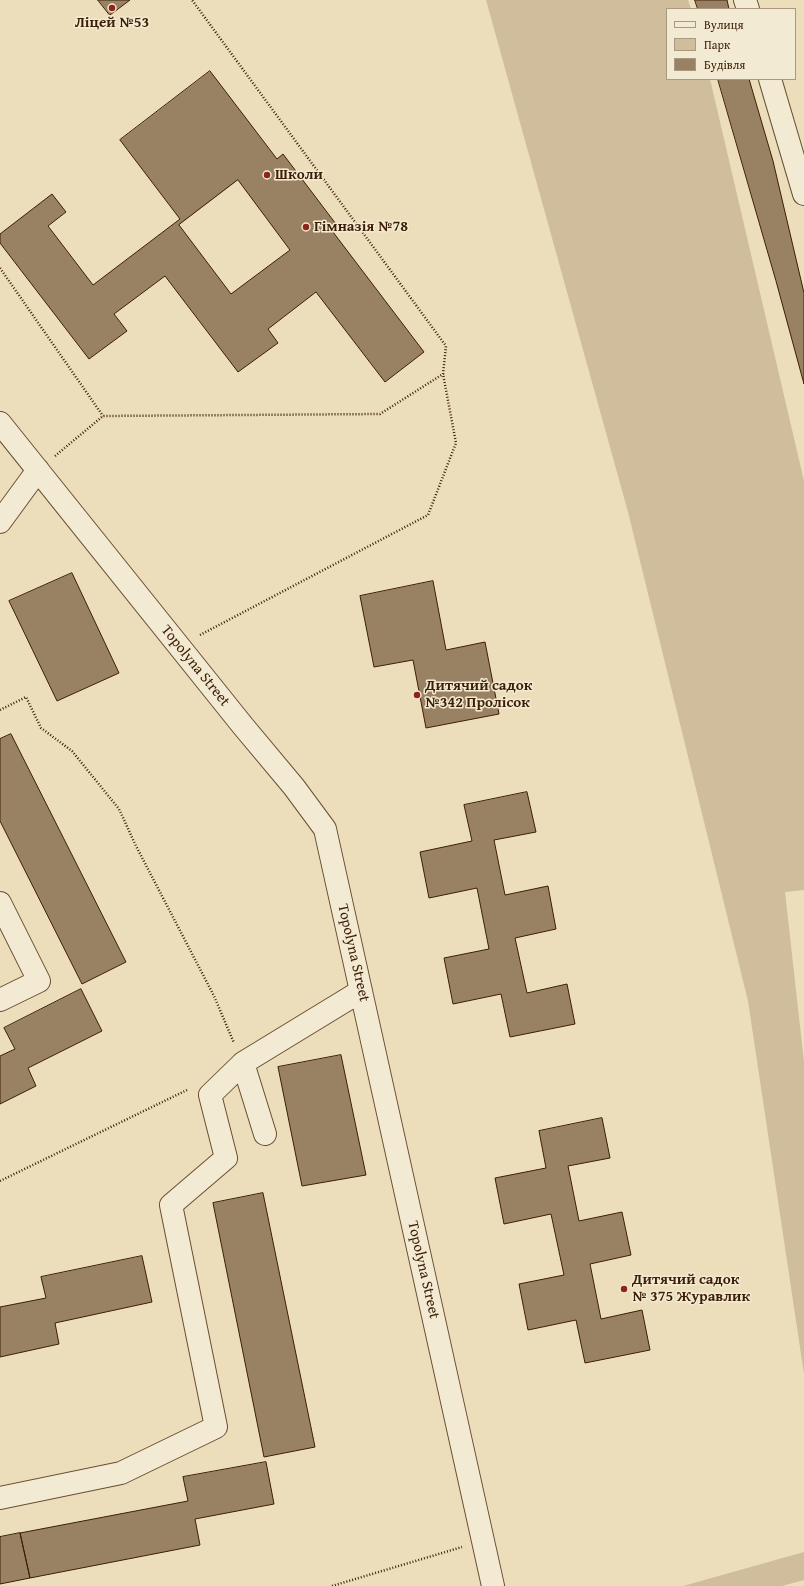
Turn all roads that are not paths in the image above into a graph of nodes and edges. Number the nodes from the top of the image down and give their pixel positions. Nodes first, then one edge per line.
1 (770, 80) edge
2 (804, 194) edge
3 (0, 423) edge
4 (38, 470) junction
5 (0, 522) edge
6 (0, 903) edge
7 (361, 991) junction
8 (0, 1000) edge
9 (243, 1063) junction
10 (265, 1134) dead end
11 (0, 1498) edge
12 (493, 1586) edge

1 - 2 street
3 - 4 street, Topolyna Street
4 - 5 street
4 - 7 street, Topolyna Street
6 - 8 street
7 - 9 street
7 - 12 street, Topolyna Street
9 - 10 street
9 - 11 street

